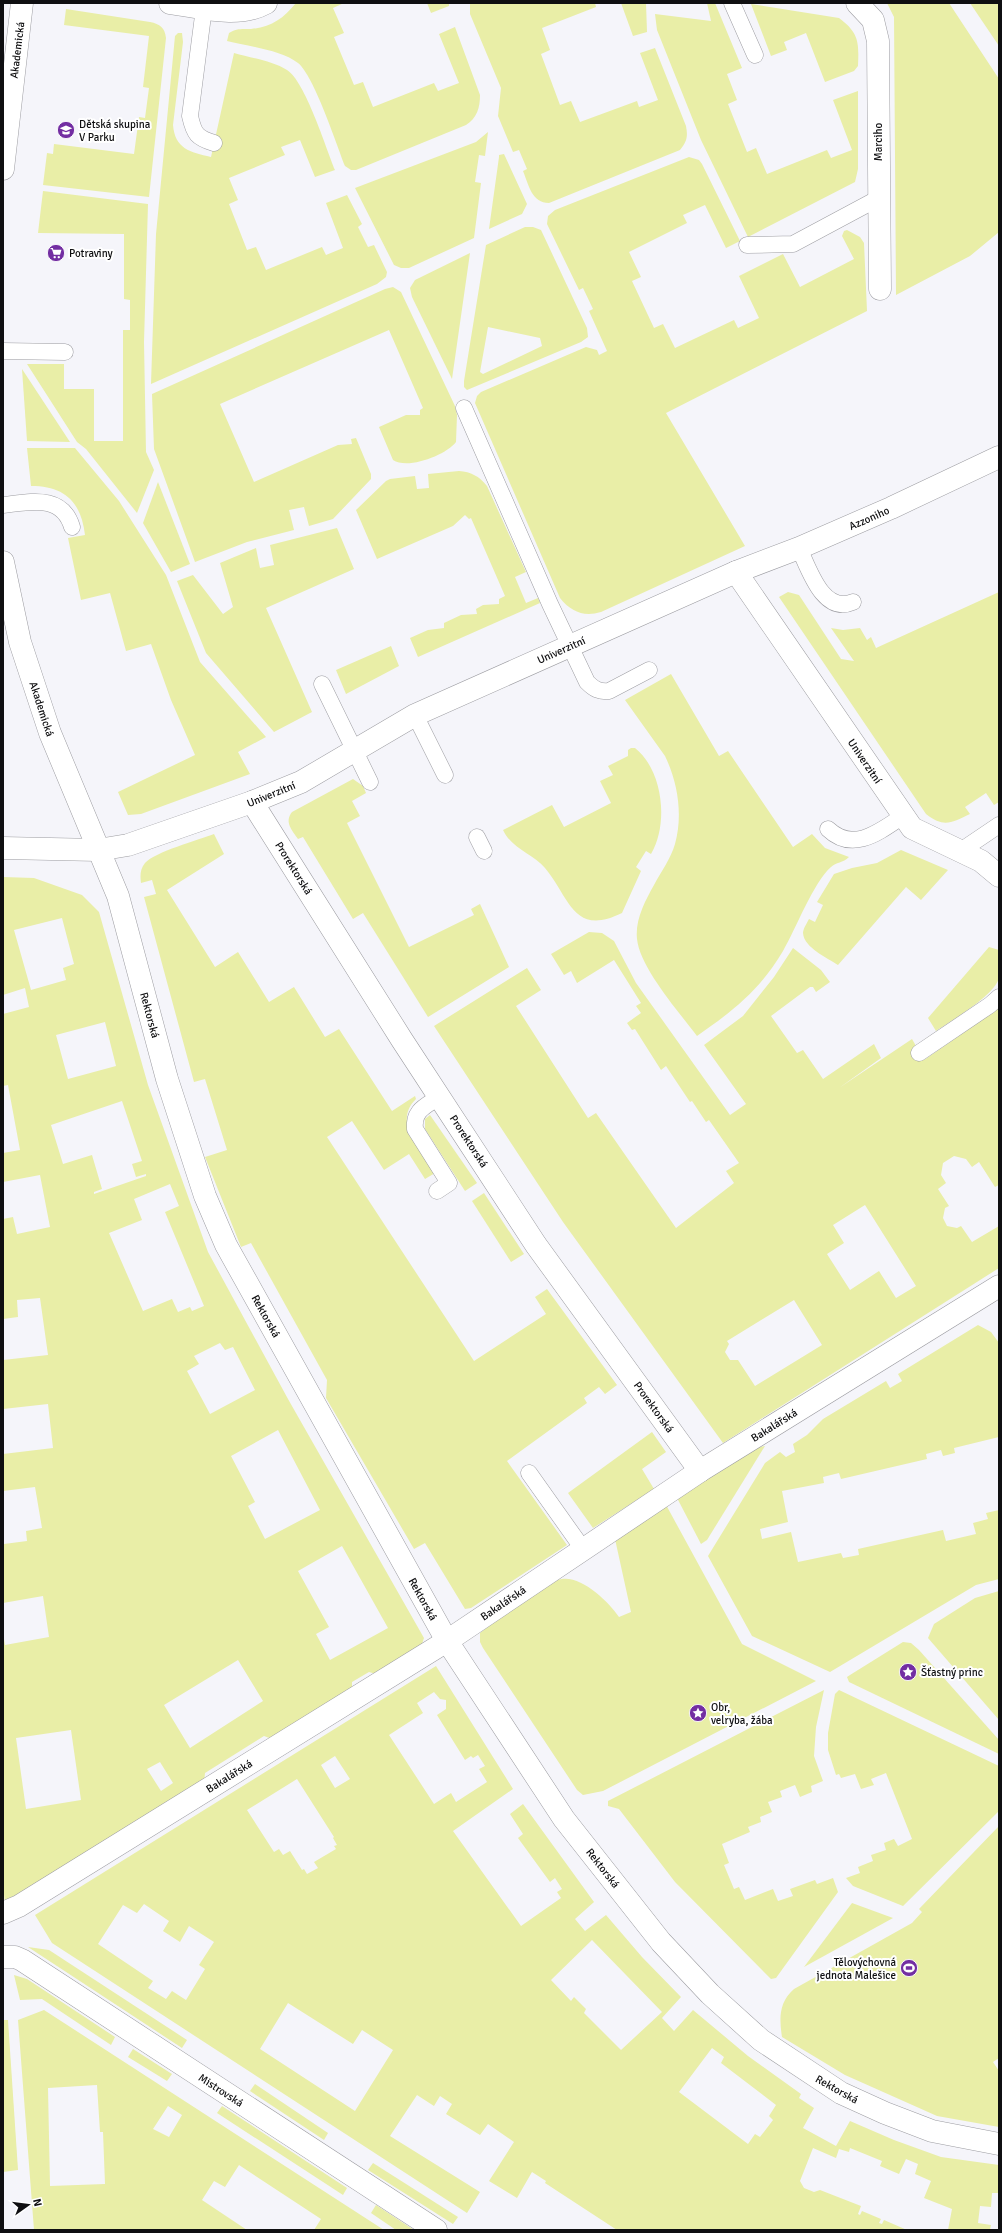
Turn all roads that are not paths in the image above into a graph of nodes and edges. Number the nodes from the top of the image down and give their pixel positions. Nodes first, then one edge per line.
1 (22, 3) edge
2 (170, 3) edge
3 (266, 3) edge
4 (732, 3) edge
5 (857, 3) edge
6 (204, 8) junction
7 (754, 55) dead end
8 (214, 143) dead end
9 (3, 169) edge
10 (879, 198) junction
11 (747, 245) dead end
12 (880, 289) dead end
13 (3, 351) edge
14 (65, 352) dead end
15 (464, 408) dead end
16 (999, 457) edge
17 (3, 506) edge
18 (72, 527) dead end
19 (799, 548) junction
20 (3, 562) edge
21 (736, 572) junction
22 (853, 602) dead end
23 (570, 646) junction
24 (649, 670) dead end
25 (322, 684) dead end
26 (415, 716) junction
27 (354, 750) junction
28 (445, 775) dead end
29 (370, 782) dead end
30 (252, 802) junction
31 (903, 816) junction
32 (999, 825) edge
33 (828, 829) dead end
34 (3, 848) edge
35 (98, 850) junction
36 (962, 850) junction
37 (999, 876) edge
38 (999, 997) edge
39 (919, 1053) dead end
40 (439, 1097) junction
41 (437, 1191) dead end
42 (999, 1286) edge
43 (700, 1471) junction
44 (529, 1473) dead end
45 (583, 1549) junction
46 (447, 1641) junction
47 (3, 1913) edge
48 (3, 1957) edge
49 (999, 2144) edge
50 (436, 2230) edge

1 - 9 street, Akademická
2 - 6 street
3 - 6 street
4 - 7 lane
5 - 10 street, Marciho
6 - 8 lane
10 - 11 lane
10 - 12 street, Marciho
13 - 14 lane
15 - 23 lane
16 - 19 street, Azzoniho
17 - 18 lane
19 - 21 street, Azzoniho
19 - 22 lane
20 - 35 street, Akademická
21 - 23 street, Univerzitní
21 - 31 street, Univerzitní
23 - 24 lane
23 - 26 street, Univerzitní
25 - 27 lane
26 - 27 street, Univerzitní
26 - 28 lane
27 - 29 lane
27 - 30 street, Univerzitní
30 - 35 street, Univerzitní
30 - 40 street, Prorektorská
31 - 33 lane
31 - 36 street, Univerzitní
32 - 36 lane
34 - 35 street, Univerzitní
35 - 46 street, Rektorská
36 - 37 street, Univerzitní
38 - 39 lane
40 - 41 lane
40 - 43 street, Prorektorská
42 - 43 street, Bakalářská
43 - 45 street, Bakalářská
44 - 45 lane
45 - 46 street, Bakalářská
46 - 47 street, Bakalářská
46 - 49 street, Rektorská
48 - 50 street, Mistrovská

